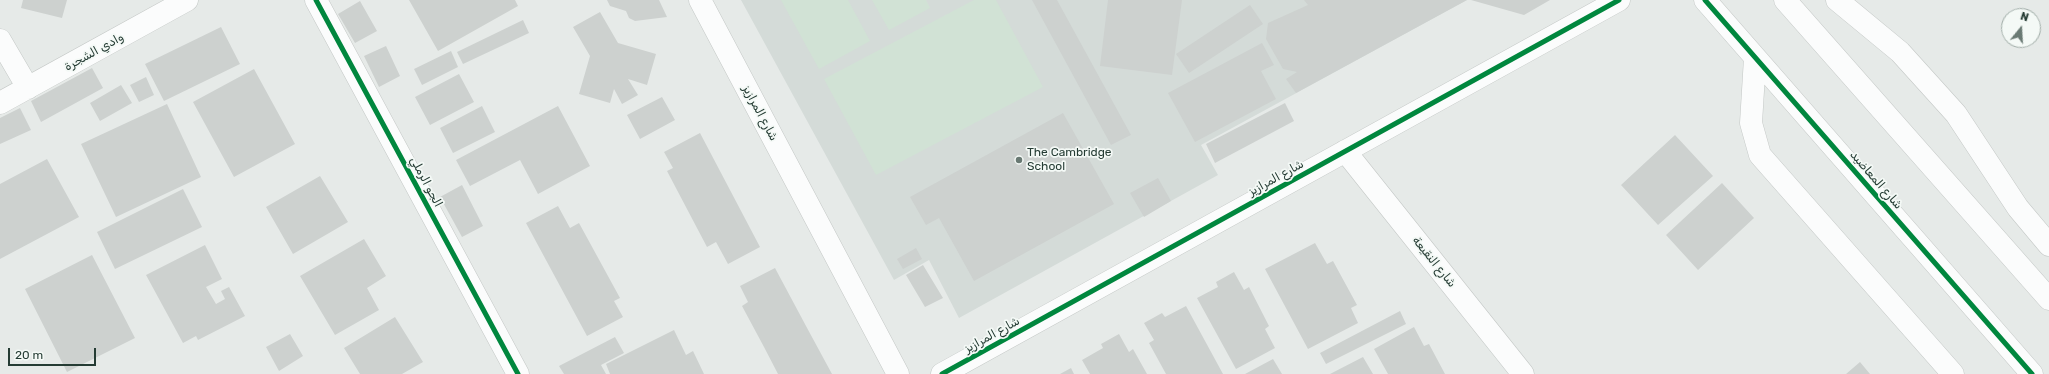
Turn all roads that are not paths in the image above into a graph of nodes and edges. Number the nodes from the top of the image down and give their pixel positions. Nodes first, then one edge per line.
1 (187, 0) edge
2 (316, 0) edge
3 (700, 0) edge
4 (1619, 0) edge
5 (1686, 0) edge
6 (1785, 0) edge
7 (1837, 0) edge
8 (1707, 2) edge
9 (0, 40) edge
10 (1755, 58) junction
11 (28, 88) junction
12 (0, 102) edge
13 (1345, 151) junction
14 (2049, 244) edge
15 (2049, 299) edge
16 (518, 374) edge
17 (898, 374) edge
18 (942, 374) edge
19 (1523, 374) edge
20 (1953, 374) edge
21 (2032, 374) edge

1 - 11 street, وادي الشجرة
2 - 16 street, الجو الرملي
3 - 17 street, شارع المرازيز
4 - 13 street, شارع المرازيز
5 - 8 street
6 - 15 street
7 - 14 street
8 - 10 street, شارع المعاضيد
9 - 11 street
10 - 20 street
10 - 21 street, شارع المعاضيد
11 - 12 street, وادي الشجرة
13 - 18 street, شارع المرازيز
13 - 19 street, شارع النقيعة

